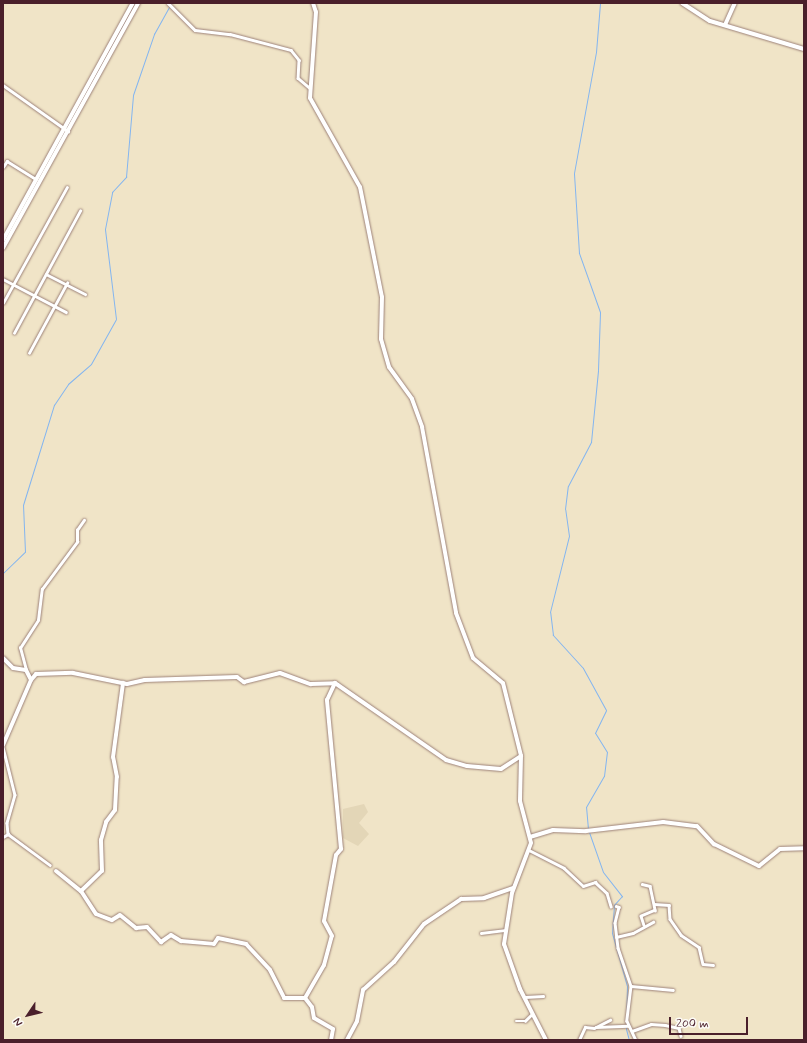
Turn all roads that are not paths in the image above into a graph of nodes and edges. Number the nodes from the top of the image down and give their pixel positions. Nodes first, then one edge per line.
1 (133, 3) edge
2 (138, 3) edge
3 (168, 3) edge
4 (313, 3) edge
5 (682, 3) edge
6 (735, 3) edge
7 (726, 25) junction
8 (804, 49) edge
9 (3, 85) edge
10 (310, 88) junction
11 (66, 130) junction
12 (3, 167) edge
13 (36, 179) junction
14 (67, 187) dead end
15 (80, 211) dead end
16 (3, 240) edge
17 (3, 248) edge
18 (46, 274) junction
19 (3, 279) edge
20 (67, 282) junction
21 (13, 284) junction
22 (85, 294) dead end
23 (34, 296) junction
24 (3, 303) edge
25 (54, 306) junction
26 (66, 312) dead end
27 (14, 333) dead end
28 (29, 353) dead end
29 (84, 520) dead end
30 (3, 658) edge
31 (26, 670) junction
32 (32, 680) junction
33 (335, 682) junction
34 (123, 683) junction
35 (3, 746) edge
36 (521, 756) junction
37 (8, 834) junction
38 (3, 837) edge
39 (530, 837) junction
40 (804, 848) edge
41 (529, 850) junction
42 (50, 865) dead end
43 (56, 871) dead end
44 (642, 884) dead end
45 (514, 888) junction
46 (81, 891) junction
47 (654, 904) junction
48 (612, 906) dead end
49 (616, 906) dead end
50 (653, 922) dead end
51 (644, 926) junction
52 (504, 930) junction
53 (481, 933) dead end
54 (616, 937) junction
55 (713, 964) dead end
56 (631, 986) junction
57 (672, 990) dead end
58 (543, 996) dead end
59 (524, 997) junction
60 (305, 998) junction
61 (532, 1014) junction
62 (610, 1020) dead end
63 (516, 1021) dead end
64 (626, 1027) junction
65 (596, 1028) junction
66 (632, 1031) junction
67 (681, 1036) dead end
68 (331, 1040) edge
69 (347, 1040) edge
70 (546, 1040) edge
71 (580, 1040) edge
72 (636, 1040) edge

1 - 11 street
2 - 11 street
3 - 10 street
4 - 10 street
5 - 7 street
6 - 7 street
7 - 8 street
9 - 11 street
10 - 36 street
11 - 13 street
11 - 17 street
12 - 13 street
13 - 16 street
14 - 21 street
15 - 18 street
18 - 20 street
18 - 23 street
19 - 21 street
20 - 22 street
20 - 25 street
21 - 23 street
21 - 24 street
23 - 25 street
23 - 27 street
25 - 26 street
25 - 28 street
29 - 31 street
30 - 31 street
31 - 32 street
32 - 34 street
32 - 35 street
33 - 34 street
33 - 36 street
33 - 60 street
34 - 46 street
35 - 37 street
36 - 39 street
37 - 38 street
37 - 42 street
39 - 40 street
39 - 41 street
41 - 45 street
41 - 48 street
43 - 46 street
44 - 47 street
45 - 52 street
45 - 69 street
46 - 60 street
47 - 51 street
47 - 55 street
49 - 54 street
50 - 51 street
51 - 54 street
52 - 53 street
52 - 59 street
54 - 56 street
56 - 57 street
56 - 64 street
58 - 59 street
59 - 61 street
60 - 68 street
61 - 63 street
61 - 70 street
62 - 65 street
64 - 65 street
64 - 66 street
65 - 71 street
66 - 67 street
66 - 72 street

